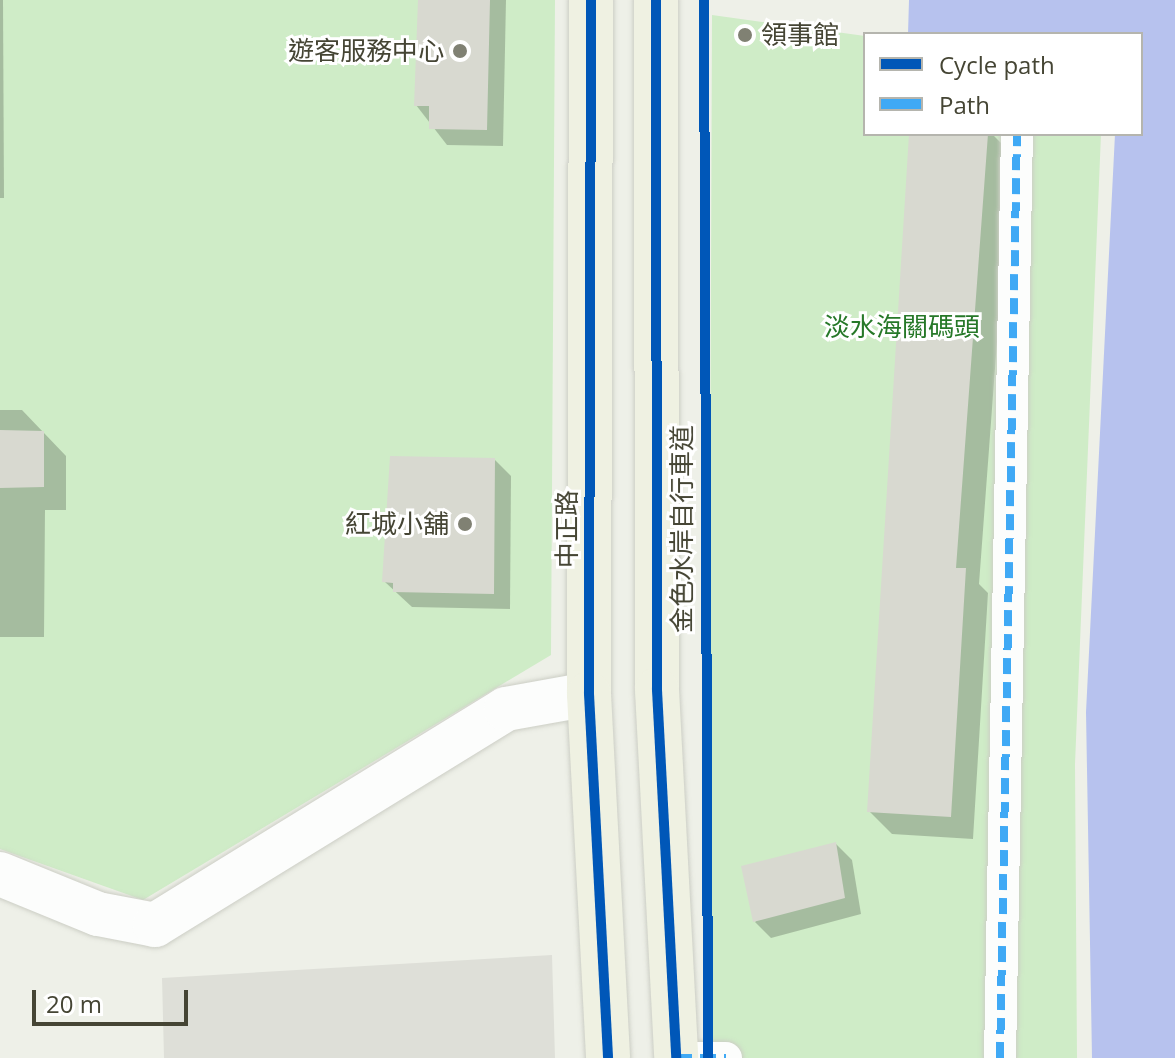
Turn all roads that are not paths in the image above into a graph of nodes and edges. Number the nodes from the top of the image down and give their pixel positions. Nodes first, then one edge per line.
1 (591, 0) edge
2 (656, 0) edge
3 (1017, 136) edge
4 (589, 694) junction
5 (0, 874) edge
6 (608, 1058) edge
7 (676, 1058) edge
8 (726, 1058) edge
9 (1000, 1058) edge

1 - 4 main road, 中正路
2 - 7 main road
3 - 9 street
4 - 5 street
4 - 6 main road, 中正路
7 - 8 street

